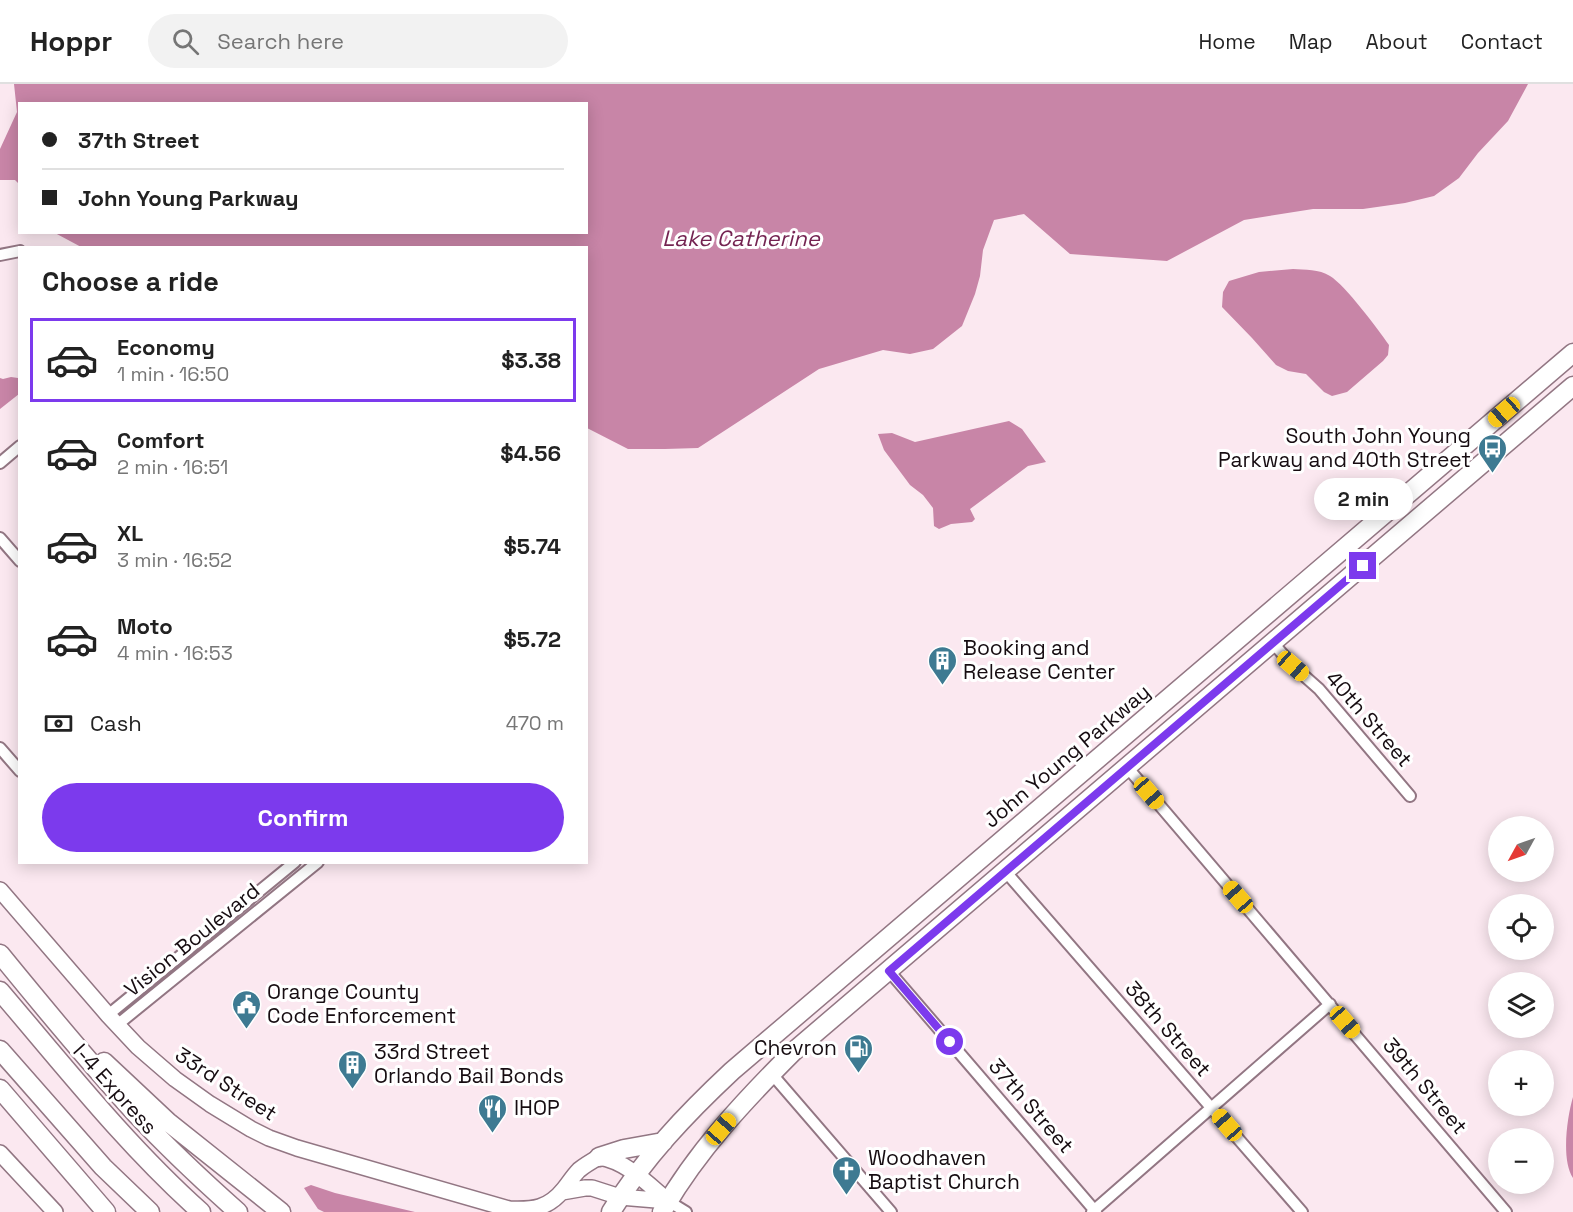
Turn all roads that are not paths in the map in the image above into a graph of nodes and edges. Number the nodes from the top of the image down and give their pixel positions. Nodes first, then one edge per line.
1 (18, 252) edge
2 (0, 255) edge
3 (1573, 353) edge
4 (1573, 386) edge
5 (18, 448) edge
6 (0, 463) edge
7 (0, 538) edge
8 (18, 559) edge
9 (1272, 642) junction
10 (1162, 704) junction
11 (0, 748) edge
12 (1127, 767) junction
13 (18, 769) edge
14 (1410, 796) dead end
15 (293, 864) edge
16 (315, 864) edge
17 (1005, 871) junction
18 (0, 890) edge
19 (907, 922) junction
20 (0, 954) edge
21 (889, 971) junction
22 (20, 978) junction
23 (0, 991) edge
24 (1330, 1004) junction
25 (113, 1020) junction
26 (0, 1050) edge
27 (771, 1073) junction
28 (0, 1089) edge
29 (1211, 1108) junction
30 (663, 1142) junction
31 (0, 1153) edge
32 (599, 1157) junction
33 (637, 1175) junction
34 (562, 1192) junction
35 (615, 1204) edge
36 (665, 1206) edge
37 (1094, 1211) edge
38 (55, 1212) edge
39 (106, 1212) edge
40 (150, 1212) edge
41 (201, 1212) edge
42 (238, 1212) edge
43 (281, 1212) edge
44 (686, 1212) edge
45 (891, 1212) edge
46 (1302, 1212) edge
47 (1506, 1212) edge

1 - 2 street
3 - 10 highway, John Young Parkway
4 - 9 highway
5 - 6 street
7 - 8 street
9 - 12 highway
9 - 14 street, 40th Street
10 - 12 highway
10 - 19 highway, John Young Parkway
11 - 13 street
12 - 17 highway
12 - 24 street, 39th Street
15 - 25 street, Vision Boulevard
16 - 25 street, Vision Boulevard
17 - 21 highway
17 - 29 street, 38th Street
18 - 25 street, 33rd Street
19 - 21 highway
19 - 30 highway, John Young Parkway
20 - 22 highway
21 - 27 highway
21 - 37 street, 37th Street
22 - 42 highway
22 - 43 highway
23 - 41 highway, I-4 Express
24 - 29 street
24 - 47 street, 39th Street
25 - 34 street, 33rd Street
26 - 40 highway
27 - 36 highway
27 - 45 street
28 - 39 highway
29 - 37 street
29 - 46 street, 38th Street
30 - 32 highway
30 - 33 highway, John Young Parkway
31 - 38 street
32 - 33 street
32 - 34 street, 33rd Street
33 - 35 highway, John Young Parkway
33 - 36 street
34 - 35 street, 33rd Street
35 - 36 street, 33rd Street
36 - 44 street

